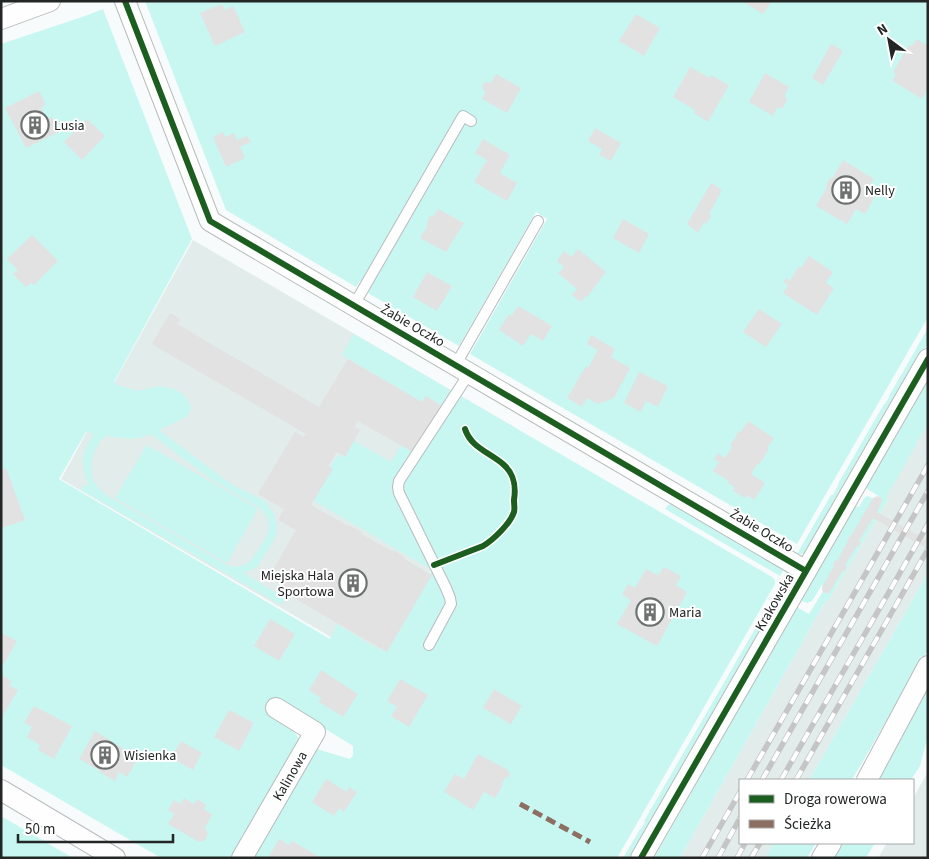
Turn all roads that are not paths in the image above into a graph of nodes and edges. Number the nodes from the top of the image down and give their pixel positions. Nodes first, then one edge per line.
1 (50, 1) edge
2 (125, 1) edge
3 (1, 19) edge
4 (472, 121) dead end
5 (538, 221) dead end
6 (354, 305) junction
7 (928, 359) edge
8 (463, 368) junction
9 (806, 570) junction
10 (429, 645) dead end
11 (928, 666) edge
12 (276, 708) dead end
13 (868, 779) edge
14 (1, 790) edge
15 (115, 858) edge
16 (242, 858) edge
17 (641, 858) edge

1 - 3 street
2 - 6 street, Żabie Oczko
4 - 6 lane
5 - 8 lane
6 - 8 street, Żabie Oczko
7 - 9 street, Krakowska
8 - 9 street, Żabie Oczko
8 - 10 lane
9 - 17 street, Krakowska
11 - 13 street
12 - 16 street, Kalinowa
14 - 15 street

